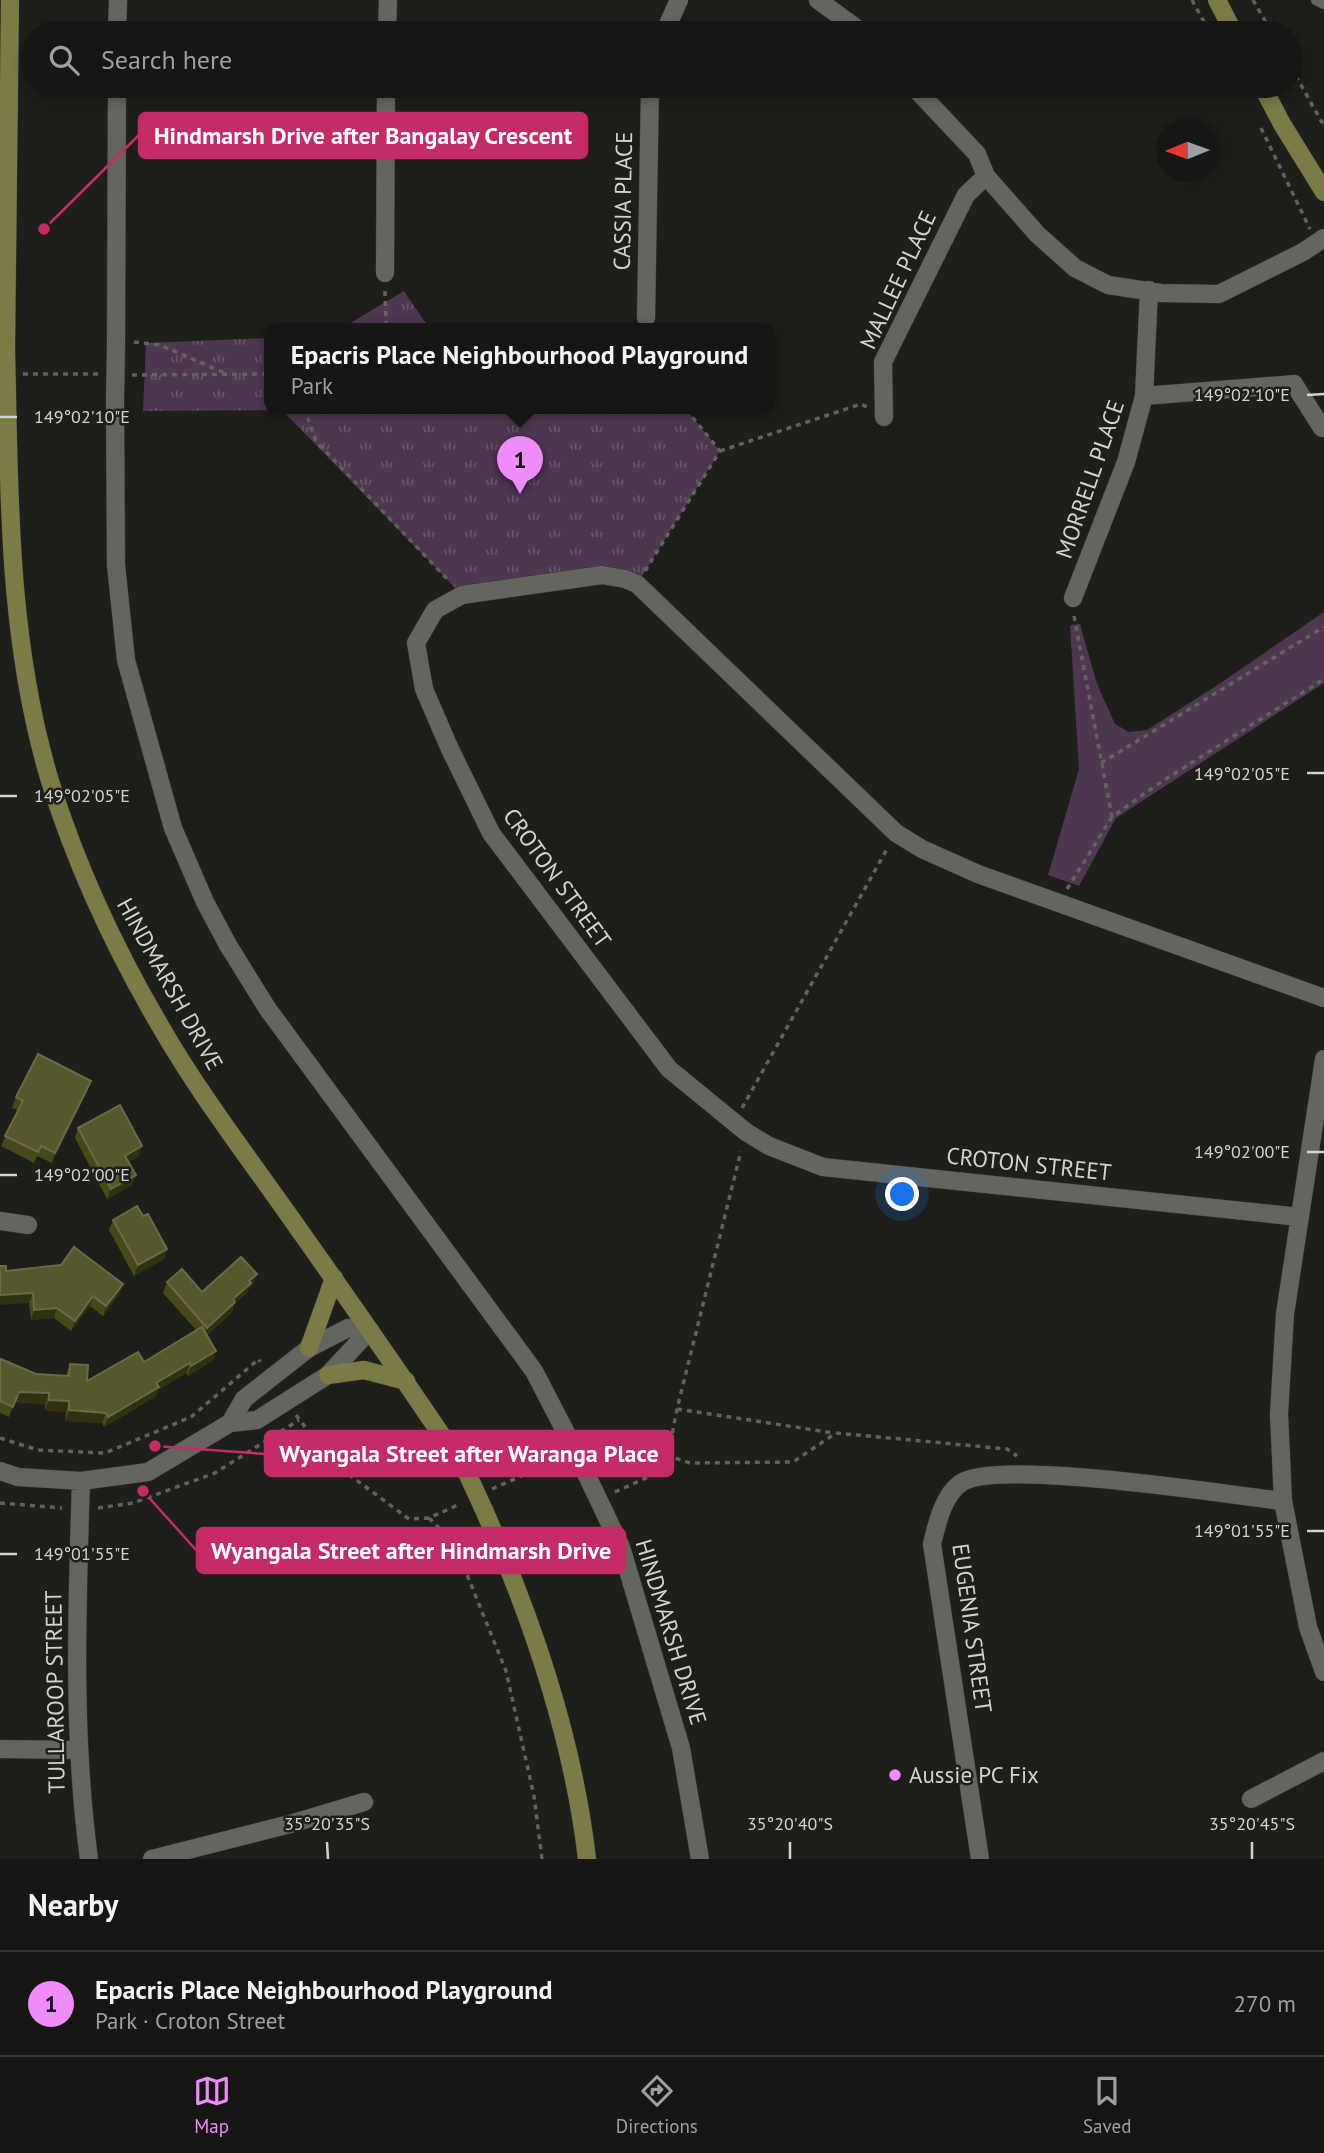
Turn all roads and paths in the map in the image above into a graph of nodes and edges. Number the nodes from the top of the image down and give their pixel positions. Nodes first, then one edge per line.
1 (10, 0) edge
2 (118, 0) edge
3 (388, 0) edge
4 (679, 0) edge
5 (818, 0) edge
6 (1192, 0) edge
7 (1216, 0) edge
8 (1253, 0) edge
9 (1316, 0) edge
10 (1324, 4) edge
11 (117, 21) edge
12 (387, 21) edge
13 (669, 21) edge
14 (847, 21) edge
15 (1203, 21) edge
16 (1227, 21) edge
17 (1265, 21) edge
18 (1303, 88) edge
19 (117, 98) edge
20 (386, 98) edge
21 (650, 98) edge
22 (924, 98) edge
23 (1268, 98) edge
24 (1324, 126) edge
25 (1260, 127) dead end
26 (986, 176) junction
27 (1324, 192) edge
28 (1320, 240) edge
29 (384, 273) joint
30 (1149, 290) junction
31 (646, 318) dead end
32 (386, 323) edge
33 (123, 343) junction
34 (229, 375) dead end
35 (1144, 396) junction
36 (306, 414) edge
37 (690, 414) edge
38 (884, 416) joint
39 (1322, 428) dead end
40 (720, 451) junction
41 (637, 584) junction
42 (462, 595) junction
43 (1073, 598) joint
44 (1324, 627) edge
45 (1324, 679) edge
46 (1101, 764) junction
47 (1112, 817) junction
48 (896, 833) junction
49 (1059, 903) junction
50 (1324, 998) edge
51 (1324, 1059) edge
52 (740, 1127) junction
53 (1300, 1217) junction
54 (0, 1221) edge
55 (28, 1225) dead end
56 (334, 1279) junction
57 (370, 1331) junction
58 (309, 1348) junction
59 (259, 1359) dead end
60 (328, 1375) junction
61 (406, 1381) junction
62 (677, 1409) junction
63 (299, 1420) dead end
64 (229, 1423) junction
65 (835, 1433) junction
66 (0, 1438) edge
67 (582, 1454) junction
68 (668, 1456) junction
69 (560, 1458) dead end
70 (0, 1471) edge
71 (1042, 1474) junction
72 (81, 1481) junction
73 (489, 1491) dead end
74 (598, 1499) junction
75 (1283, 1501) junction
76 (465, 1502) dead end
77 (429, 1518) junction
78 (1324, 1672) edge
79 (0, 1749) edge
80 (78, 1750) junction
81 (1324, 1761) edge
82 (1251, 1799) dead end
83 (364, 1802) dead end
84 (89, 1859) edge
85 (152, 1859) edge
86 (542, 1859) edge
87 (587, 1859) edge
88 (700, 1859) edge
89 (980, 1859) edge

1 - 56 main road, HINDMARSH DRIVE, bridge
2 - 11 street
3 - 12 street
4 - 13 street
5 - 14 street
6 - 15 path
7 - 16 main road
8 - 17 path
9 - 10 lane
18 - 24 path
19 - 33 street, HINDMARSH DRIVE
20 - 29 street
21 - 31 street, CASSIA PLACE
22 - 26 street
23 - 27 main road
25 - 28 path
26 - 30 street
26 - 38 street, MALLEE PLACE
28 - 30 street
29 - 32 path
30 - 35 street, MORRELL PLACE
33 - 34 path
33 - 67 street, HINDMARSH DRIVE, bridge
35 - 39 street
35 - 43 street, MORRELL PLACE
36 - 42 path
37 - 40 path
38 - 40 path
40 - 41 path
41 - 42 street, CROTON STREET
41 - 48 street, CROTON STREET
42 - 52 street, CROTON STREET
43 - 46 path
44 - 46 path
45 - 47 path
46 - 47 path
47 - 49 path
48 - 49 street, CROTON STREET
48 - 52 path
49 - 50 street, CROTON STREET
51 - 53 street
52 - 53 street, CROTON STREET
52 - 62 path
53 - 75 street
54 - 55 street
56 - 57 main road, HINDMARSH DRIVE
56 - 58 main road
57 - 58 street
57 - 60 street
57 - 61 main road, HINDMARSH DRIVE
58 - 64 street
59 - 66 path
60 - 61 main road
60 - 64 street
61 - 87 main road, HINDMARSH DRIVE, bridge
62 - 65 path
62 - 68 path
63 - 77 path
64 - 72 street
65 - 68 path
65 - 71 path
67 - 68 path
67 - 74 street, HINDMARSH DRIVE
68 - 74 path
69 - 73 path
70 - 72 street
71 - 75 street, EUGENIA STREET
71 - 89 street, EUGENIA STREET
72 - 80 street, TULLAROOP STREET
74 - 88 street, HINDMARSH DRIVE
75 - 78 street
76 - 77 path
77 - 86 path
79 - 80 street
80 - 84 street, TULLAROOP STREET
81 - 82 street
83 - 85 street

